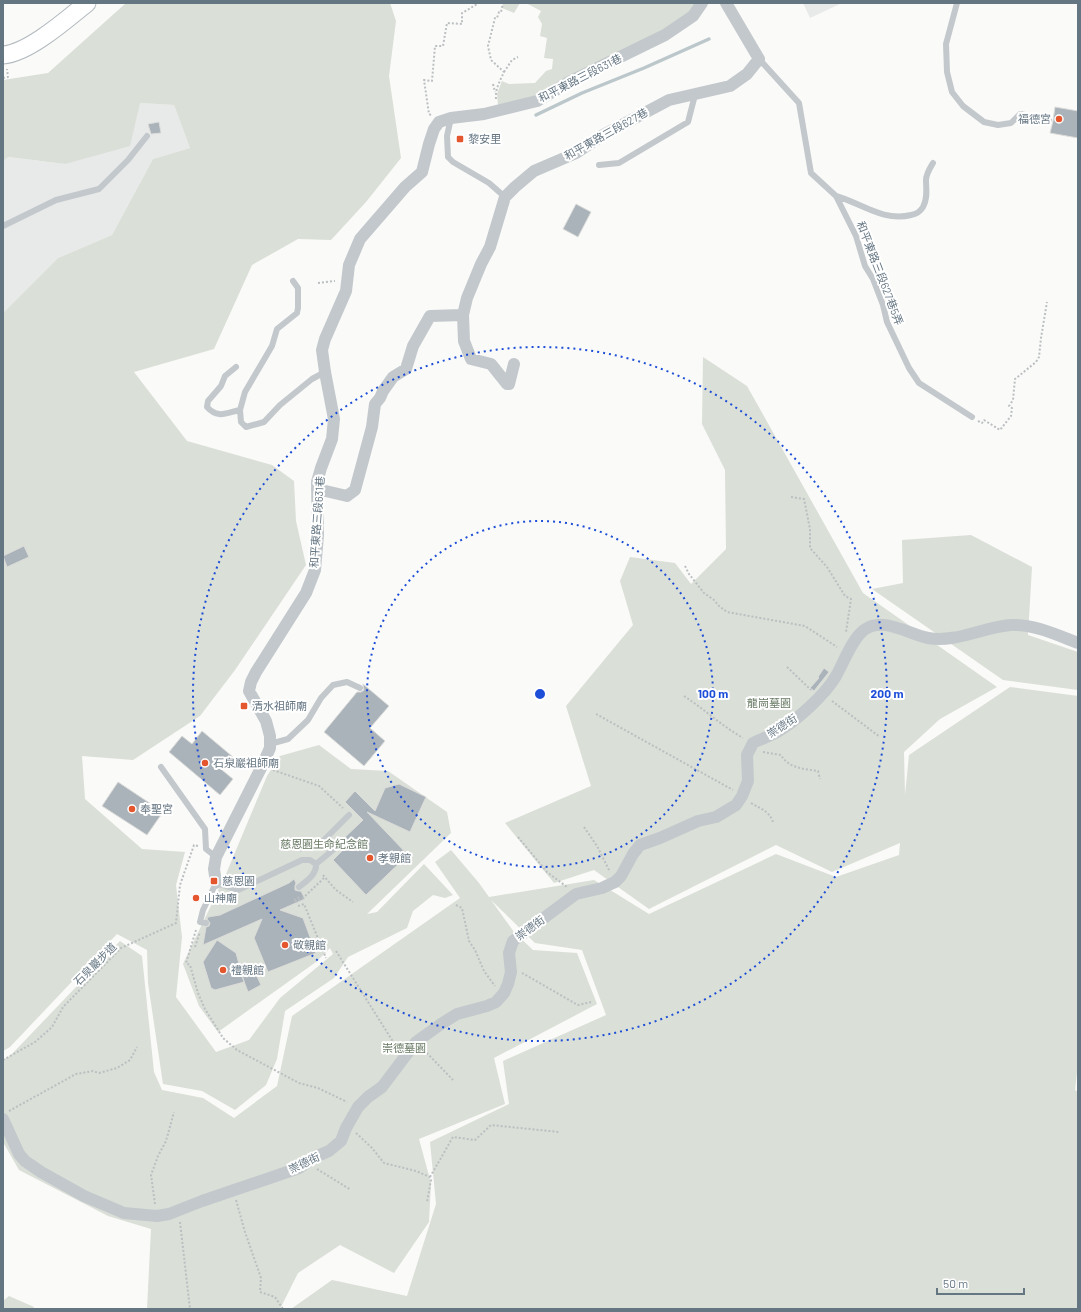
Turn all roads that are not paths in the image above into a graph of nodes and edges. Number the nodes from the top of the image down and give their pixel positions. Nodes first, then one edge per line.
1 (87, 3) edge
2 (702, 3) edge
3 (726, 3) edge
4 (957, 3) edge
5 (759, 59) junction
6 (5, 62) edge
7 (695, 95) junction
8 (445, 120) junction
9 (1049, 120) dead end
10 (147, 136) dead end
11 (933, 163) dead end
12 (599, 165) dead end
13 (836, 196) junction
14 (505, 198) junction
15 (3, 226) edge
16 (293, 281) dead end
17 (462, 315) junction
18 (514, 364) dead end
19 (236, 366) dead end
20 (325, 372) junction
21 (240, 410) junction
22 (972, 417) road end
23 (317, 489) junction
24 (1078, 643) edge
25 (360, 688) dead end
26 (270, 744) junction
27 (161, 767) dead end
28 (349, 815) road end
29 (211, 853) junction
30 (316, 864) junction
31 (216, 884) junction
32 (298, 887) dead end
33 (206, 923) dead end
34 (3, 1119) edge

1 - 6 main road
2 - 8 street, 和平東路三段631巷
3 - 5 street
4 - 9 lane
5 - 7 street, 和平東路三段627巷
5 - 13 lane, 和平東路三段627巷5弄
7 - 12 lane
7 - 14 street, 和平東路三段627巷
8 - 14 lane
8 - 20 street, 和平東路三段631巷
10 - 15 lane
11 - 13 lane
13 - 22 lane, 和平東路三段627巷5弄
14 - 17 street, 和平東路三段627巷
16 - 21 lane
17 - 18 street, 和平東路三段627巷
17 - 23 street
19 - 21 lane
20 - 21 lane
20 - 23 street, 和平東路三段631巷
23 - 26 street, 和平東路三段631巷
24 - 34 street, 崇德街
25 - 26 lane
26 - 29 street, 和平東路三段631巷
27 - 29 lane
28 - 30 lane
29 - 31 street, 和平東路三段631巷
30 - 31 lane
30 - 32 lane
31 - 33 lane

